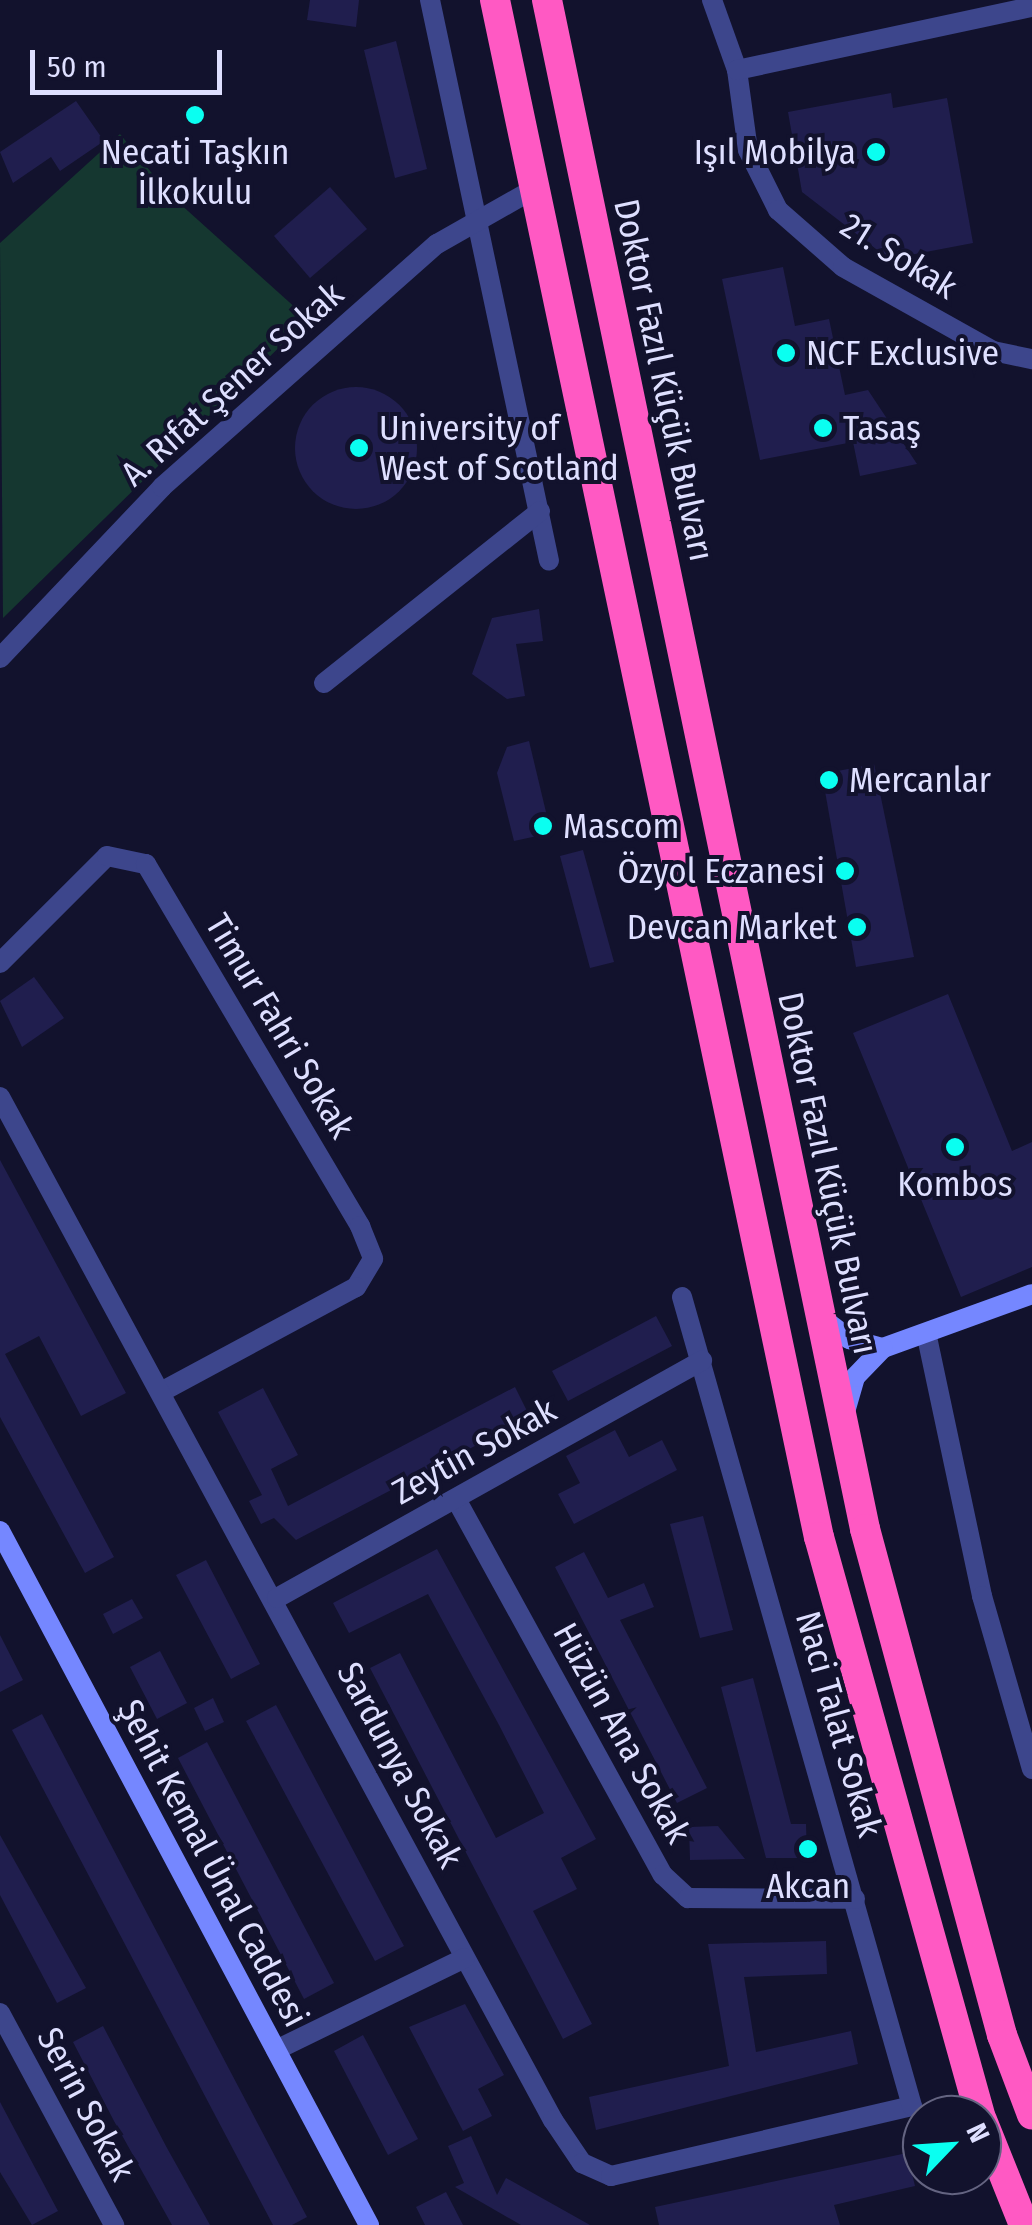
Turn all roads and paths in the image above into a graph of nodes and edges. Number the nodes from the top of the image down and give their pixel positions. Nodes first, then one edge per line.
1 (430, 0) edge
2 (495, 0) edge
3 (547, 0) edge
4 (712, 0) edge
5 (1032, 7) edge
6 (737, 70) junction
7 (534, 189) junction
8 (476, 220) junction
9 (1032, 359) edge
10 (540, 511) junction
11 (550, 561) dead end
12 (0, 657) edge
13 (324, 682) dead end
14 (0, 963) edge
15 (0, 1098) edge
16 (1032, 1294) edge
17 (682, 1296) dead end
18 (817, 1315) junction
19 (928, 1337) junction
20 (883, 1348) junction
21 (702, 1360) junction
22 (165, 1390) junction
23 (845, 1435) junction
24 (456, 1499) junction
25 (0, 1532) edge
26 (277, 1598) junction
27 (1032, 1770) edge
28 (855, 1899) junction
29 (464, 1958) junction
30 (0, 2013) edge
31 (276, 2050) junction
32 (909, 2095) edge
33 (975, 2095) edge
34 (902, 2108) edge
35 (1032, 2116) edge
36 (1002, 2173) edge
37 (999, 2195) edge
38 (114, 2225) edge
39 (370, 2225) edge
40 (998, 2225) edge
41 (1024, 2225) edge

1 - 8 street
2 - 7 highway
3 - 18 highway, Doktor Fazıl Küçük Bulvarı
4 - 6 street, 21. Sokak
5 - 6 street
6 - 9 street, 21. Sokak
7 - 8 street, A. Rıfat Şener Sokak
7 - 33 highway
8 - 10 street
8 - 12 street, A. Rıfat Şener Sokak
10 - 11 street
10 - 13 street
14 - 22 street, Timur Fahri Sokak
15 - 22 street, Sardunya Sokak
16 - 19 street
17 - 21 street, Naci Talat Sokak
18 - 20 street
18 - 23 highway, Doktor Fazıl Küçük Bulvarı
19 - 20 street
19 - 27 street
20 - 23 street
21 - 24 street, Zeytin Sokak
21 - 28 street, Naci Talat Sokak
22 - 26 street, Sardunya Sokak
23 - 35 highway, Doktor Fazıl Küçük Bulvarı
24 - 26 street, Zeytin Sokak
24 - 28 street, Hüzün Ana Sokak
25 - 31 street, Şehit Kemal Ünal Caddesi
26 - 29 street, Sardunya Sokak
28 - 32 street, Naci Talat Sokak
29 - 31 street
29 - 34 street, Sardunya Sokak
30 - 38 street, Serin Sokak
31 - 39 street, Şehit Kemal Ünal Caddesi
36 - 41 highway
37 - 40 highway

